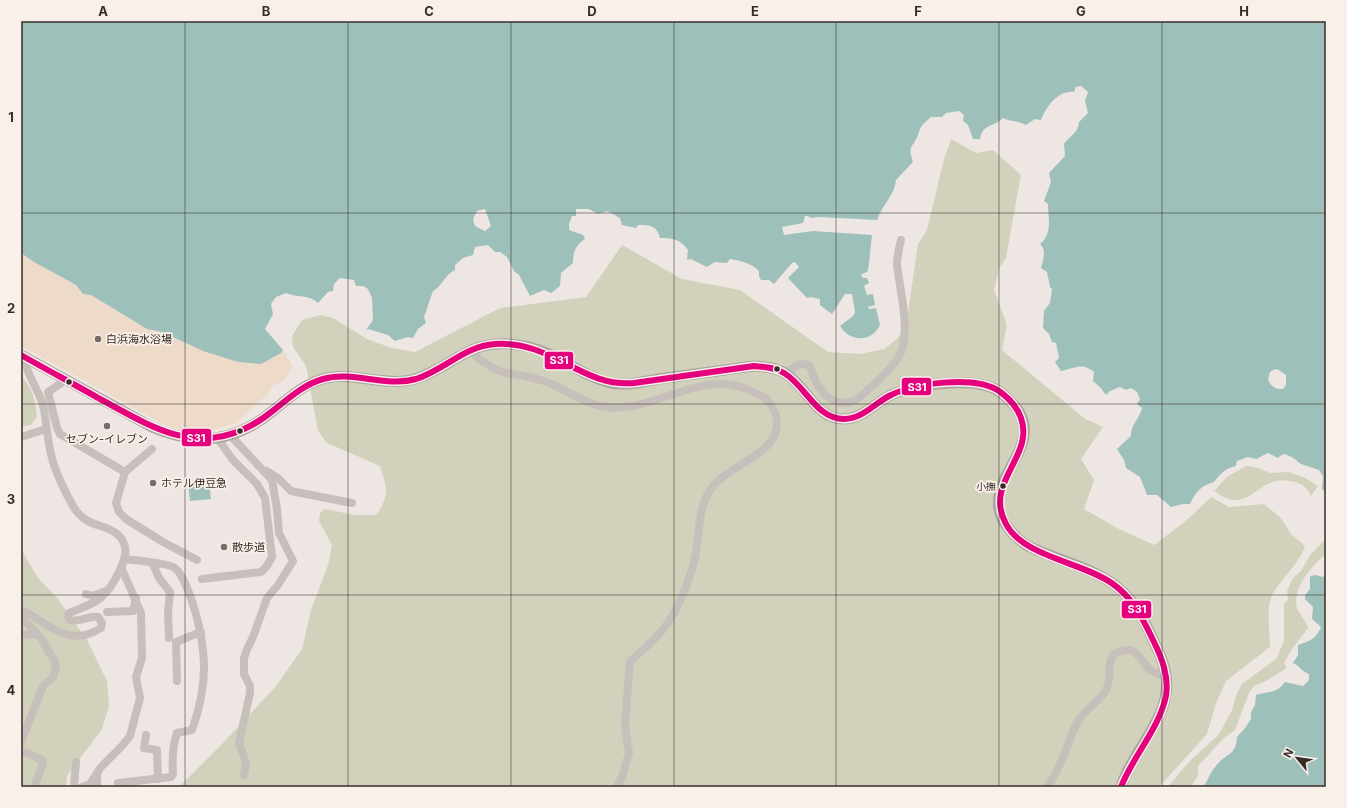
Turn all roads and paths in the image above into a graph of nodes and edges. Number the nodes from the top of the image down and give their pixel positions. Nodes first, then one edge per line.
1 (901, 240) dead end
2 (468, 350) junction
3 (23, 356) edge
4 (785, 373) junction
5 (64, 378) junction
6 (46, 429) junction
7 (230, 435) junction
8 (21, 437) edge
9 (218, 439) junction
10 (152, 449) dead end
11 (262, 469) junction
12 (125, 472) junction
13 (352, 503) dead end
14 (197, 560) dead end
15 (122, 563) junction
16 (153, 564) junction
17 (202, 579) dead end
18 (110, 589) junction
19 (86, 594) dead end
20 (136, 598) junction
21 (21, 612) edge
22 (107, 612) dead end
23 (21, 617) edge
24 (36, 632) junction
25 (201, 632) junction
26 (21, 634) edge
27 (169, 638) dead end
28 (1167, 678) junction
29 (177, 681) dead end
30 (146, 735) dead end
31 (21, 742) edge
32 (21, 752) edge
33 (76, 762) dead end
34 (97, 774) junction
35 (244, 775) dead end
36 (158, 779) junction
37 (118, 783) dead end
38 (34, 787) edge
39 (74, 787) edge
40 (82, 787) edge
41 (97, 787) edge
42 (617, 787) edge
43 (1047, 787) edge
44 (1121, 787) edge

1 - 4 street
2 - 4 highway
2 - 7 highway
2 - 42 street
3 - 5 highway
3 - 6 street
4 - 28 highway
5 - 9 highway
5 - 12 street
6 - 8 street
6 - 15 street
7 - 9 highway
7 - 11 street
9 - 17 street
10 - 12 street
11 - 13 street
11 - 35 street
12 - 14 street
15 - 16 street
15 - 18 street
15 - 20 street
16 - 25 street
16 - 27 street
18 - 19 street
18 - 21 street
20 - 22 street
20 - 34 street
23 - 24 street
24 - 26 street
24 - 31 street
25 - 29 street
25 - 36 street
28 - 43 street
28 - 44 highway
30 - 36 street
32 - 38 street
33 - 39 street
34 - 40 street
34 - 41 street
36 - 37 street

